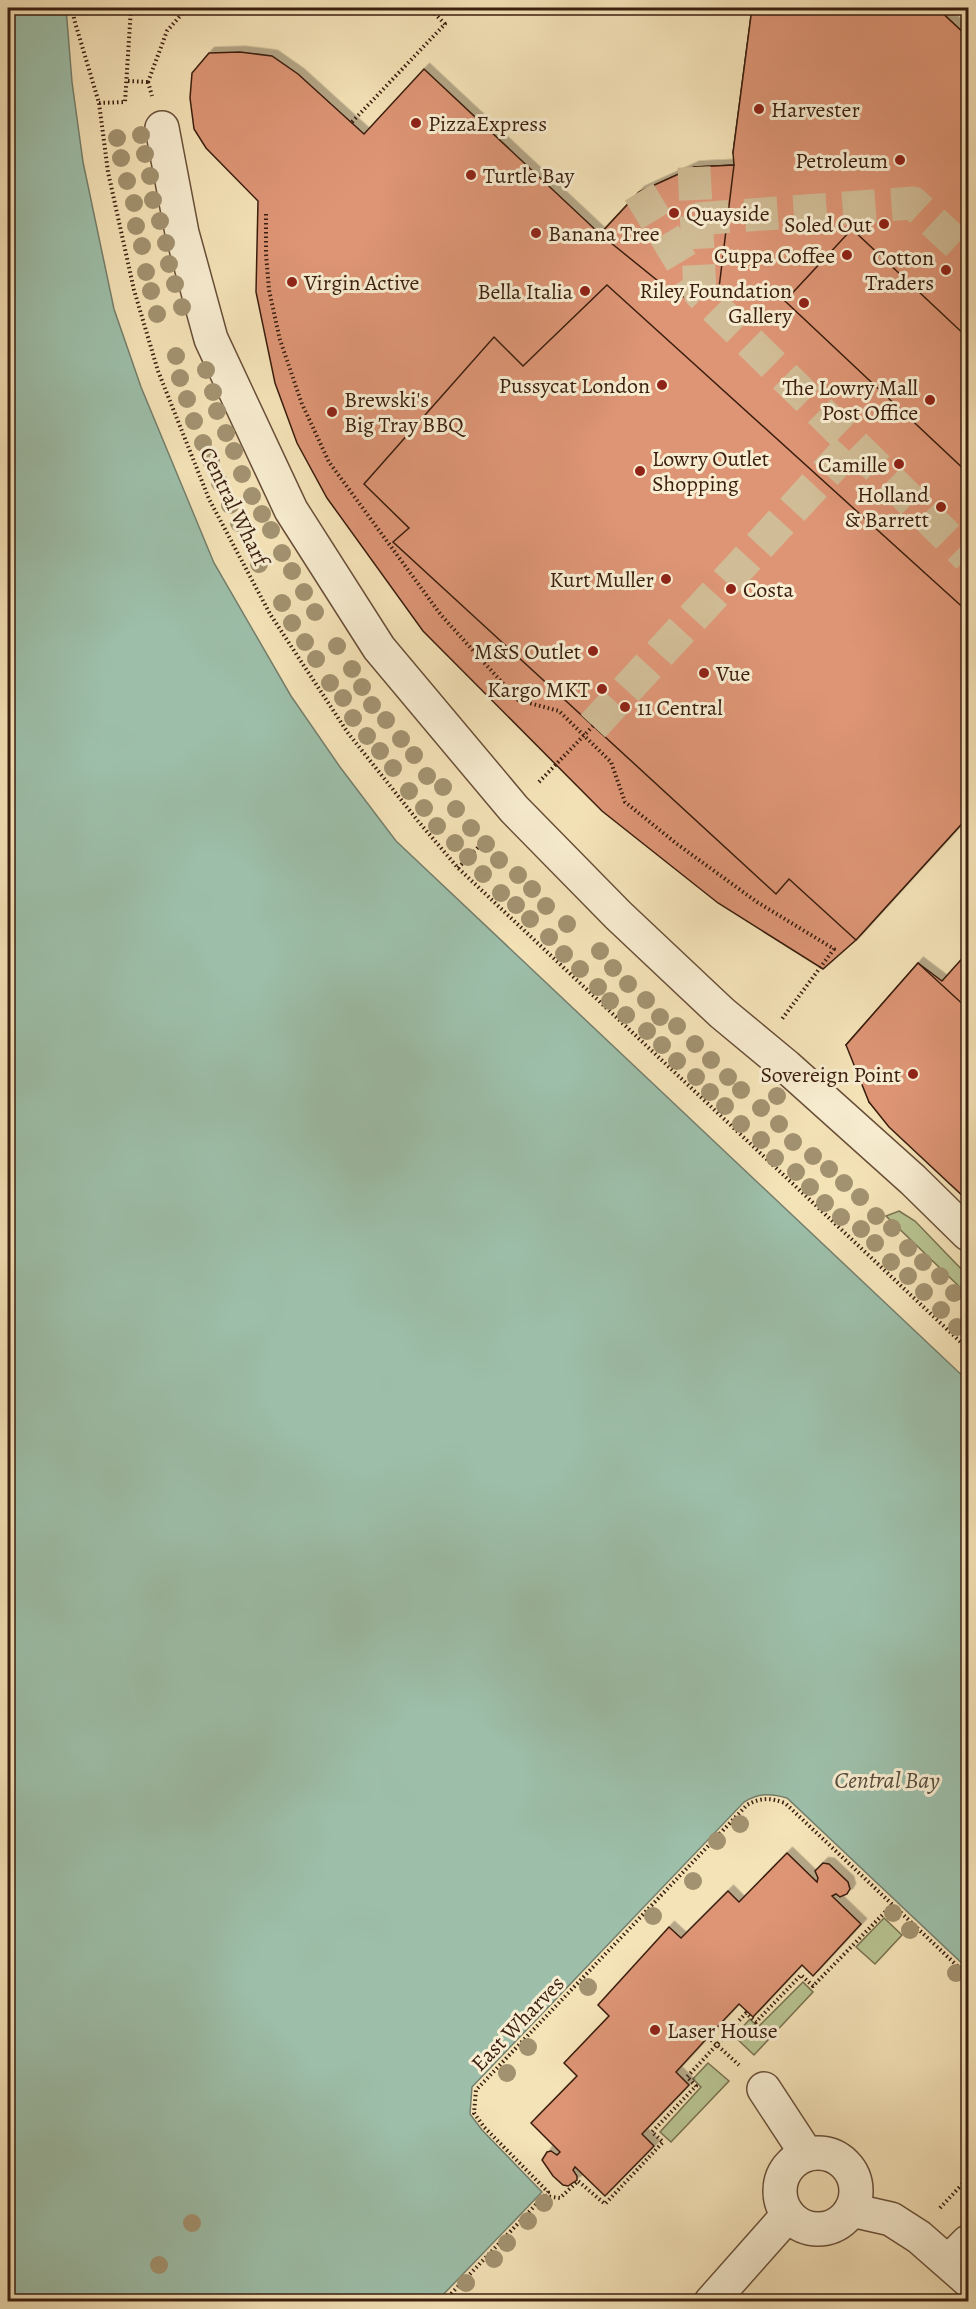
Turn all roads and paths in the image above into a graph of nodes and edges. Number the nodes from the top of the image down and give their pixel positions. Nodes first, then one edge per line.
1 (73, 8) edge
2 (131, 8) edge
3 (187, 8) edge
4 (429, 8) edge
5 (127, 81) junction
6 (99, 103) junction
7 (352, 122) dead end
8 (162, 128) dead end
9 (266, 214) dead end
10 (593, 726) tunnel mouth
11 (584, 735) junction
12 (524, 798) junction
13 (458, 868) junction
14 (762, 1046) junction
15 (913, 1180) junction
16 (969, 1208) edge
17 (969, 1234) edge
18 (969, 1349) edge
19 (892, 1904) junction
20 (969, 1976) edge
21 (764, 2089) dead end
22 (803, 2156) junction
23 (969, 2178) edge
24 (544, 2196) junction
25 (851, 2210) junction
26 (938, 2211) dead end
27 (788, 2215) junction
28 (962, 2261) edge
29 (448, 2301) edge
30 (711, 2301) edge

1 - 6 path, Central Wharf
2 - 5 path
3 - 5 path
4 - 7 path
5 - 6 path
6 - 13 path, Central Wharf
8 - 12 street
9 - 11 path
10 - 11 path
11 - 12 path
11 - 14 path
12 - 13 path
12 - 14 street
13 - 18 path, Central Wharf
14 - 15 street
15 - 16 street
15 - 17 street
19 - 20 path
19 - 24 path
19 - 24 path, East Wharves
21 - 22 street
22 - 25 street
22 - 27 street
23 - 26 path
24 - 29 path
25 - 27 street
25 - 28 street
27 - 30 street

